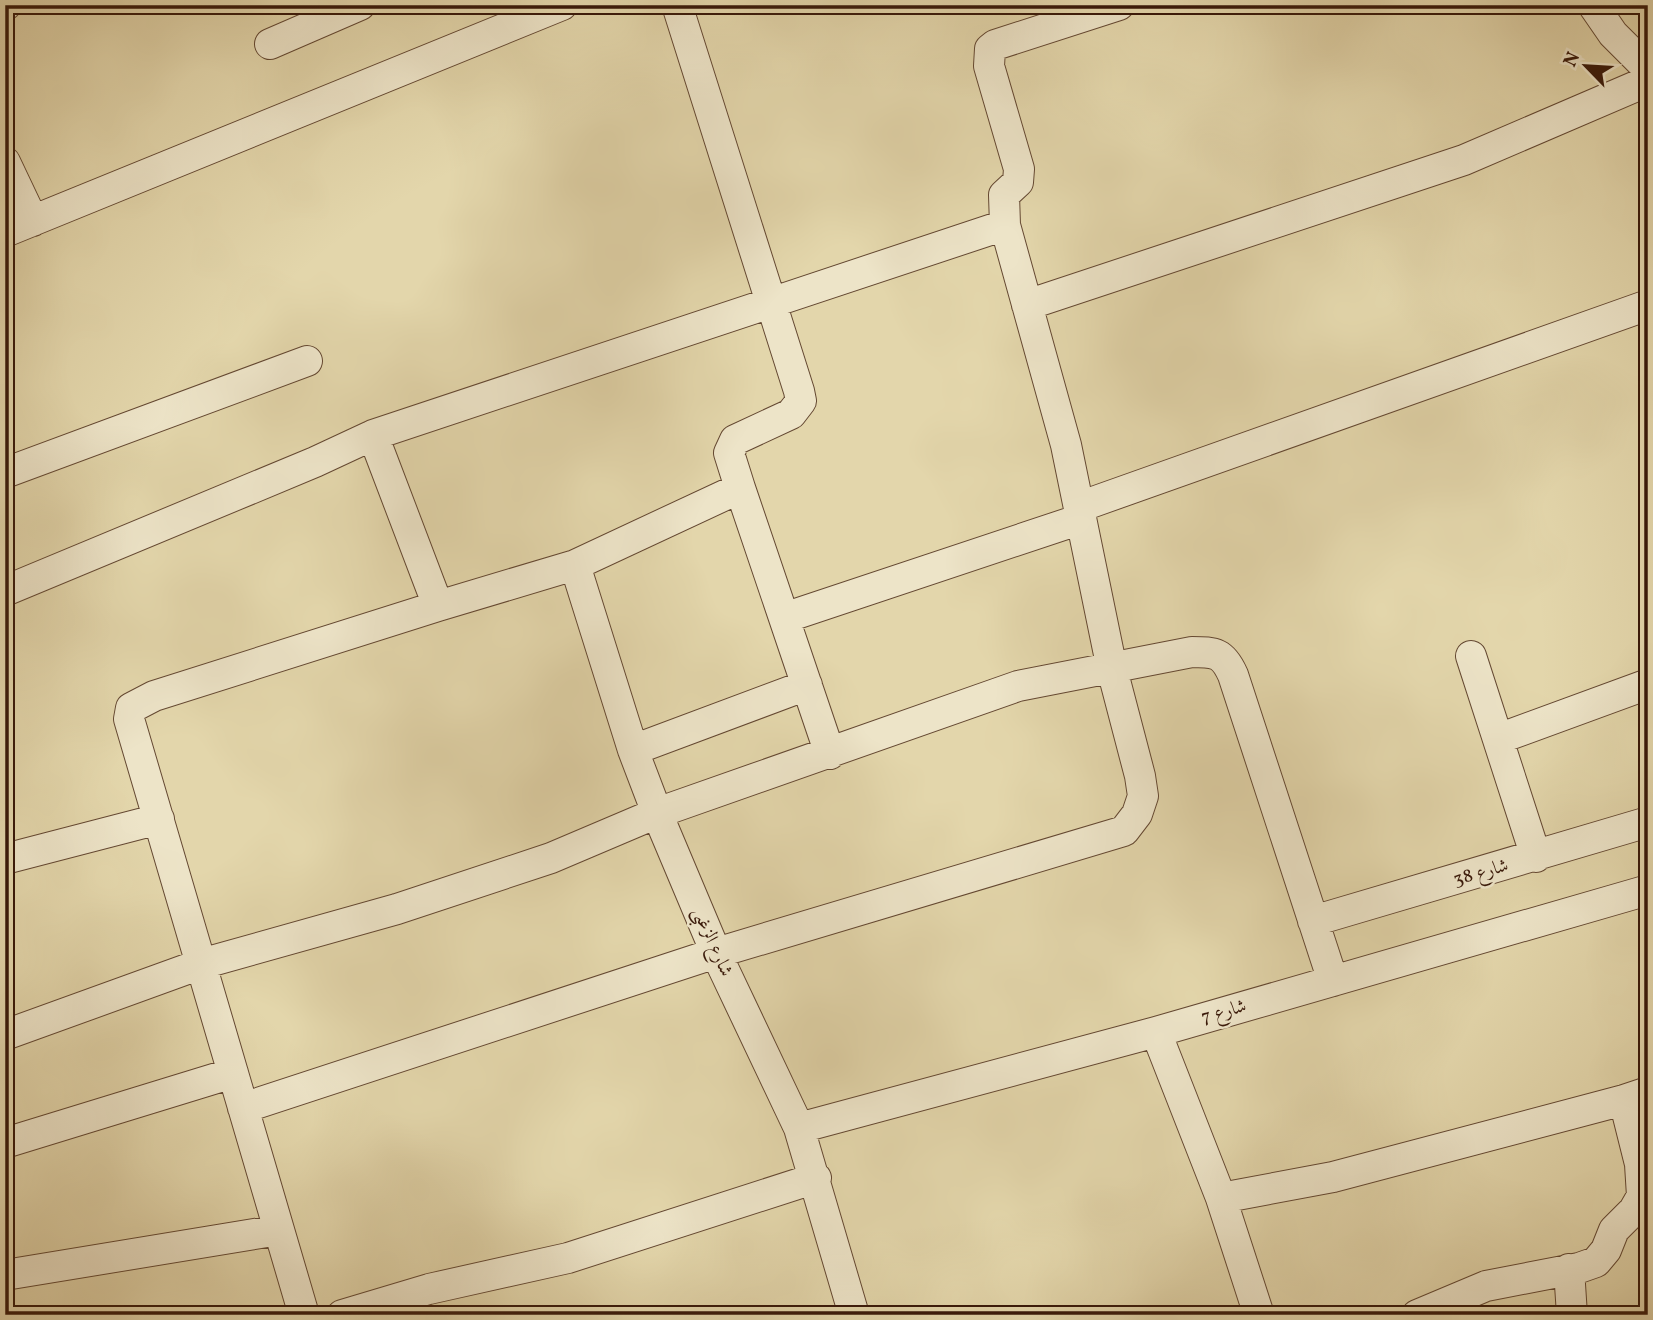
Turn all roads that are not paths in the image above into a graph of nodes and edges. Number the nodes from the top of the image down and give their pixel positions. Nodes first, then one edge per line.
1 (360, 5) edge
2 (562, 5) edge
3 (677, 5) edge
4 (1119, 5) edge
5 (1593, 5) edge
6 (270, 44) dead end
7 (1648, 69) edge
8 (1648, 81) edge
9 (5, 162) edge
10 (33, 221) junction
11 (1005, 225) junction
12 (5, 232) edge
13 (771, 304) junction
14 (1027, 305) junction
15 (1648, 305) edge
16 (307, 361) dead end
17 (373, 435) junction
18 (5, 473) edge
19 (740, 488) junction
20 (1080, 513) junction
21 (575, 565) junction
22 (5, 591) edge
23 (438, 606) junction
24 (784, 618) junction
25 (1471, 656) dead end
26 (1112, 669) junction
27 (1648, 684) edge
28 (807, 685) junction
29 (1498, 740) junction
30 (633, 750) junction
31 (830, 754) junction
32 (657, 813) junction
33 (159, 819) junction
34 (1648, 822) edge
35 (1536, 857) junction
36 (5, 859) edge
37 (1648, 890) edge
38 (1313, 921) junction
39 (716, 953) junction
40 (201, 964) junction
41 (1333, 981) junction
42 (1156, 1032) junction
43 (5, 1035) edge
44 (233, 1073) junction
45 (1636, 1096) edge
46 (243, 1108) junction
47 (799, 1128) junction
48 (5, 1143) edge
49 (816, 1178) junction
50 (1221, 1198) junction
51 (279, 1230) junction
52 (1569, 1269) junction
53 (5, 1275) edge
54 (304, 1315) edge
55 (342, 1315) edge
56 (854, 1315) edge
57 (1259, 1315) edge
58 (1417, 1315) edge
59 (1572, 1315) edge

1 - 6 street
2 - 10 street
3 - 13 street
4 - 11 street
5 - 7 street
8 - 14 street
9 - 10 street
10 - 12 street
11 - 13 street
11 - 14 street
13 - 17 street
13 - 19 street
14 - 20 street
15 - 20 street
16 - 18 street
17 - 22 street
17 - 23 street
19 - 21 street
19 - 24 street
20 - 24 street
20 - 26 street
21 - 23 street
21 - 30 street, شارع الزغبى
23 - 33 street
24 - 28 street
25 - 29 street
26 - 31 street
26 - 38 street
26 - 39 street
27 - 29 street
28 - 30 street
28 - 31 street
29 - 35 street
30 - 32 street, شارع الزغبى
31 - 32 street
32 - 39 street, شارع الزغبى
32 - 40 street
33 - 36 street
33 - 40 street
34 - 35 street, شارع 38
35 - 38 street, شارع 38
37 - 41 street, شارع 7
38 - 41 street
39 - 46 street
39 - 47 street, شارع الزغبى
40 - 43 street
40 - 44 street
41 - 42 street, شارع 7
42 - 47 street, شارع 7
42 - 50 street
44 - 46 street
44 - 48 street
45 - 50 street
45 - 52 street
46 - 51 street
47 - 49 street, شارع الزغبى
49 - 55 street
49 - 56 street, شارع الزغبى
50 - 57 street
51 - 53 street
51 - 54 street
52 - 58 street
52 - 59 street

